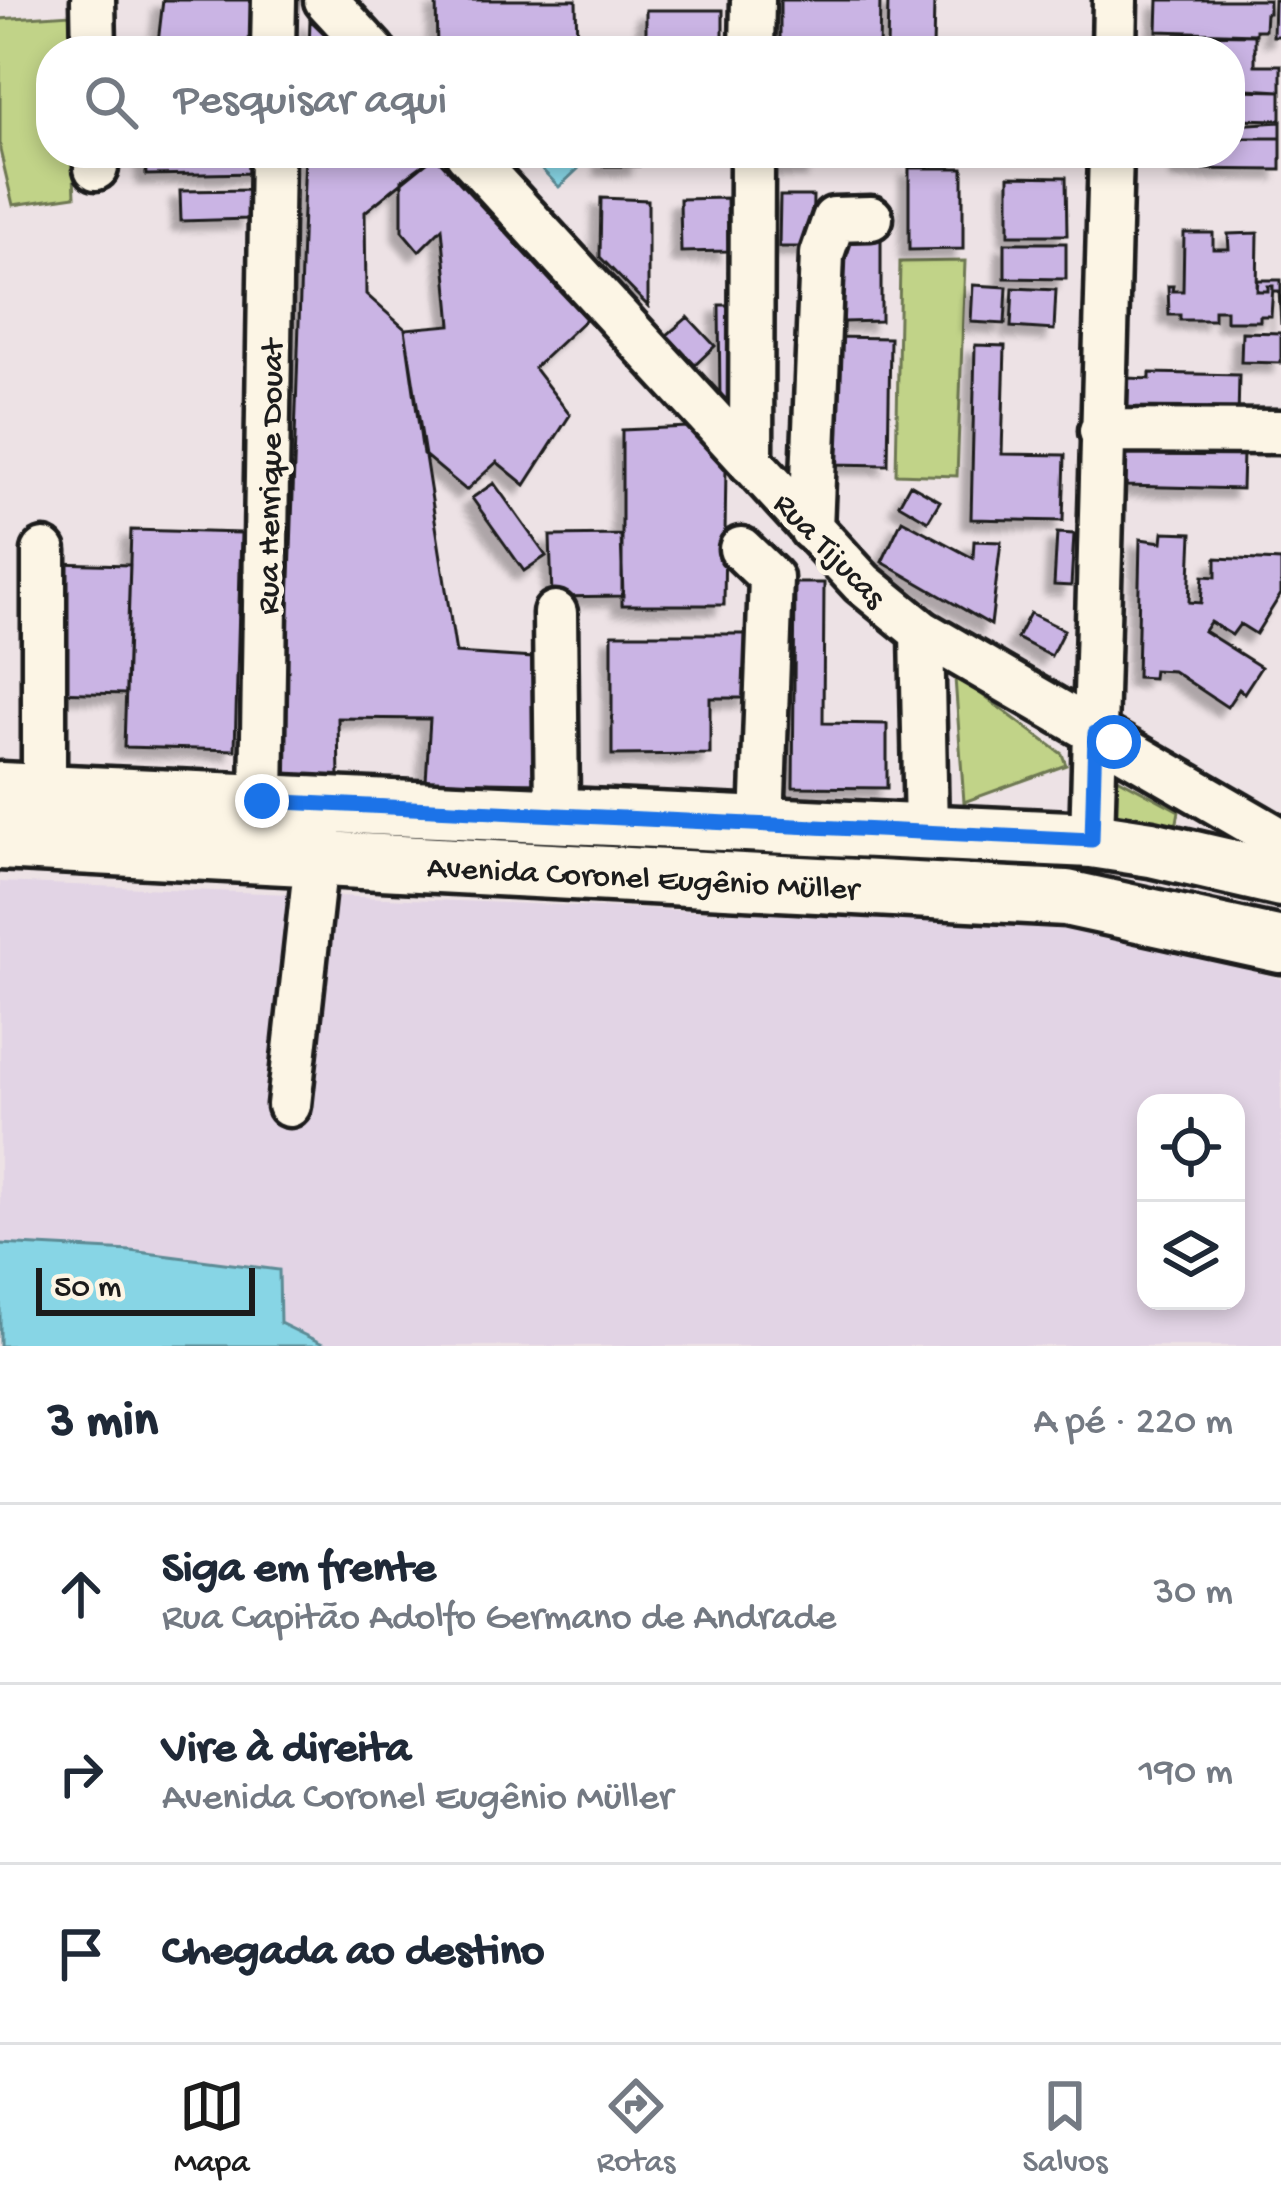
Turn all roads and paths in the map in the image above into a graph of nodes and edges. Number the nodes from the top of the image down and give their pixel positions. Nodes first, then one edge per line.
1 (93, 0) edge
2 (274, 0) edge
3 (326, 0) edge
4 (753, 0) edge
5 (1115, 0) edge
6 (94, 36) edge
7 (273, 36) edge
8 (359, 36) edge
9 (752, 36) edge
10 (1114, 36) edge
11 (272, 168) edge
12 (480, 168) edge
13 (752, 168) edge
14 (1110, 168) edge
15 (871, 218) dead end
16 (1101, 431) junction
17 (1281, 433) edge
18 (751, 463) junction
19 (812, 529) junction
20 (741, 549) dead end
21 (44, 551) dead end
22 (555, 613) dead end
23 (922, 632) junction
24 (1095, 733) junction
25 (22, 791) edge
26 (262, 801) junction
27 (320, 804) junction
28 (557, 815) junction
29 (763, 824) junction
30 (926, 831) junction
31 (1092, 840) junction
32 (1281, 840) edge
33 (0, 842) edge
34 (318, 859) junction
35 (0, 867) edge
36 (1281, 879) edge
37 (1281, 945) edge
38 (289, 1105) dead end

1 - 6 street
2 - 7 street
3 - 8 street
4 - 9 street
5 - 10 street
11 - 26 street, Rua Henrique Douat
12 - 18 street, Rua Tijucas
13 - 18 street
14 - 16 street
15 - 19 street
16 - 17 street
16 - 24 street
18 - 19 street, Rua Tijucas
19 - 23 street, Rua Tijucas
20 - 29 street
21 - 25 street
22 - 28 street
23 - 24 street, Rua Tijucas
23 - 30 street
24 - 31 street
24 - 32 street, Rua Tijucas
25 - 26 main road, Avenida Coronel Eugênio Müller
26 - 27 main road, Avenida Coronel Eugênio Müller
27 - 28 main road, Avenida Coronel Eugênio Müller
27 - 34 street
28 - 29 main road, Avenida Coronel Eugênio Müller
29 - 30 main road, Avenida Coronel Eugênio Müller
30 - 31 main road, Avenida Coronel Eugênio Müller
31 - 36 main road, Avenida Coronel Eugênio Müller
33 - 34 main road, Avenida Coronel Eugênio Müller
34 - 35 street
34 - 37 main road, Avenida Coronel Eugênio Müller
34 - 38 street

